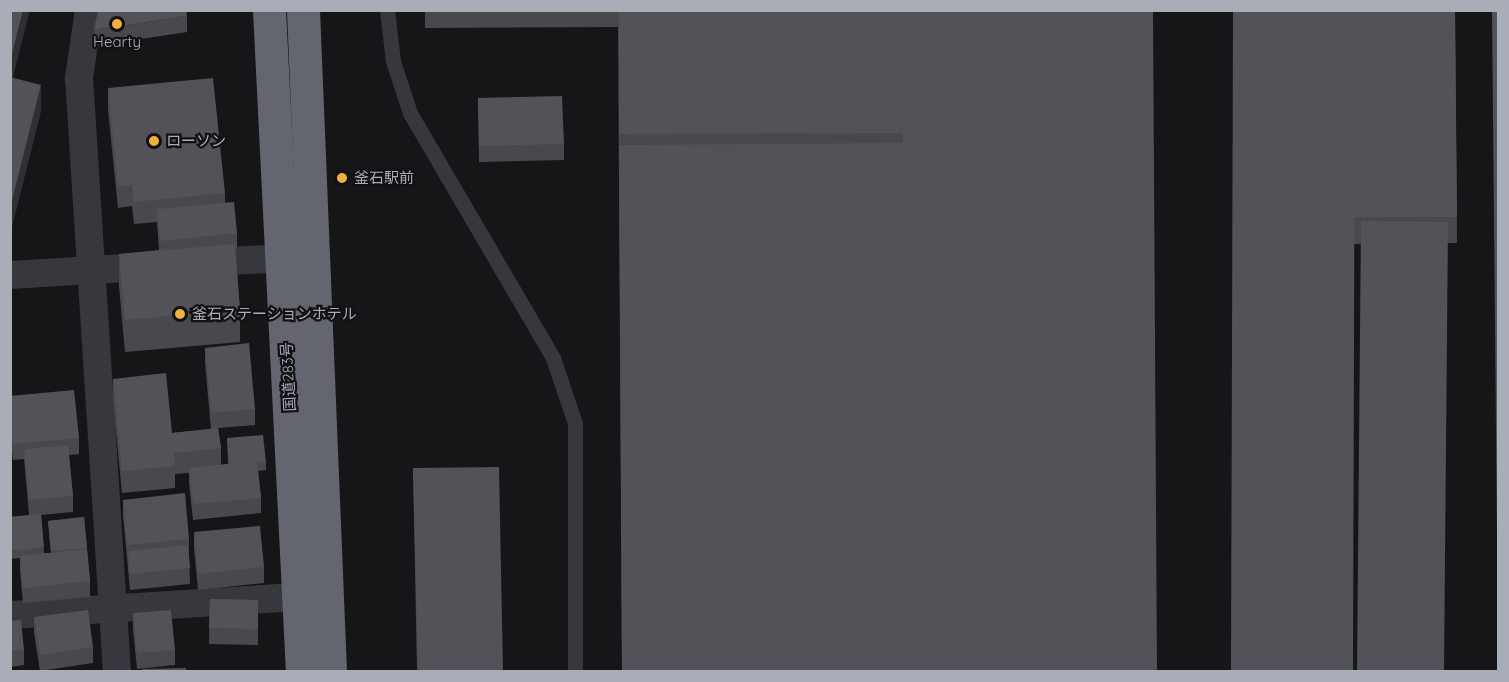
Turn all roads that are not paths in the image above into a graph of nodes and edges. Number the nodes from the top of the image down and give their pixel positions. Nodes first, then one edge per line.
1 (89, 10) edge
2 (269, 10) edge
3 (303, 10) edge
4 (387, 10) edge
5 (282, 258) junction
6 (91, 270) junction
7 (10, 275) edge
8 (299, 597) junction
9 (113, 609) junction
10 (10, 615) edge
11 (117, 672) edge
12 (302, 672) edge
13 (330, 672) edge
14 (575, 672) edge

1 - 6 street
2 - 5 highway, 国道283号
3 - 13 highway, 国道283号
4 - 14 lane
5 - 6 street
5 - 8 highway, 国道283号
6 - 7 street
6 - 9 street
8 - 9 street
8 - 12 highway, 国道283号
9 - 10 street
9 - 11 street

